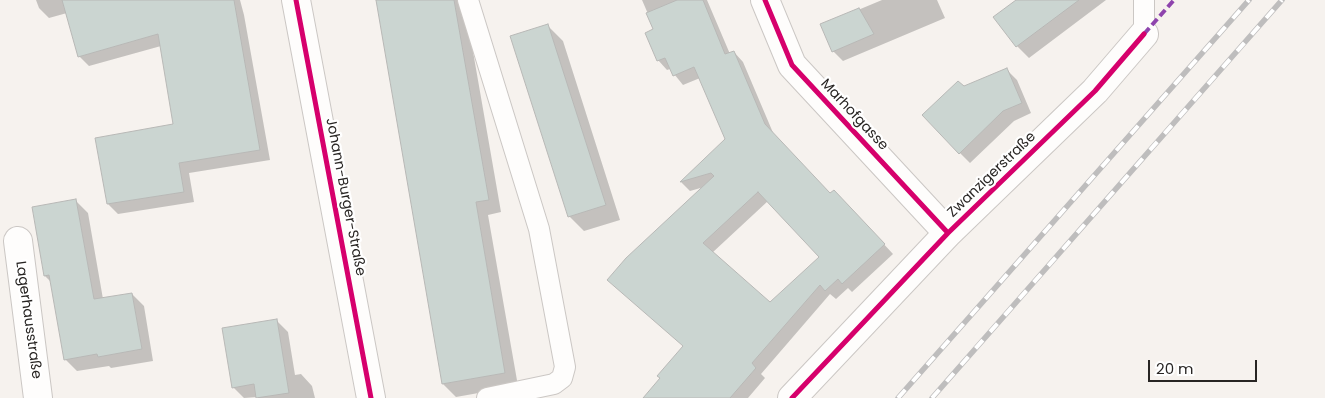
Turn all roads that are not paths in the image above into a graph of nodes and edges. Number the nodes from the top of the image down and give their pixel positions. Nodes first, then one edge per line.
1 (296, 0) edge
2 (468, 0) edge
3 (765, 0) edge
4 (1144, 0) edge
5 (1144, 34) joint
6 (948, 233) junction
7 (18, 242) dead end
8 (38, 398) edge
9 (371, 398) edge
10 (487, 398) edge
11 (792, 398) edge

1 - 9 street, Johann-Burger-Straße
2 - 10 lane
3 - 6 street, Marhofgasse
4 - 5 lane
5 - 6 street, Zwanzigerstraße
6 - 11 street, Zwanzigerstraße
7 - 8 street, Lagerhausstraße

